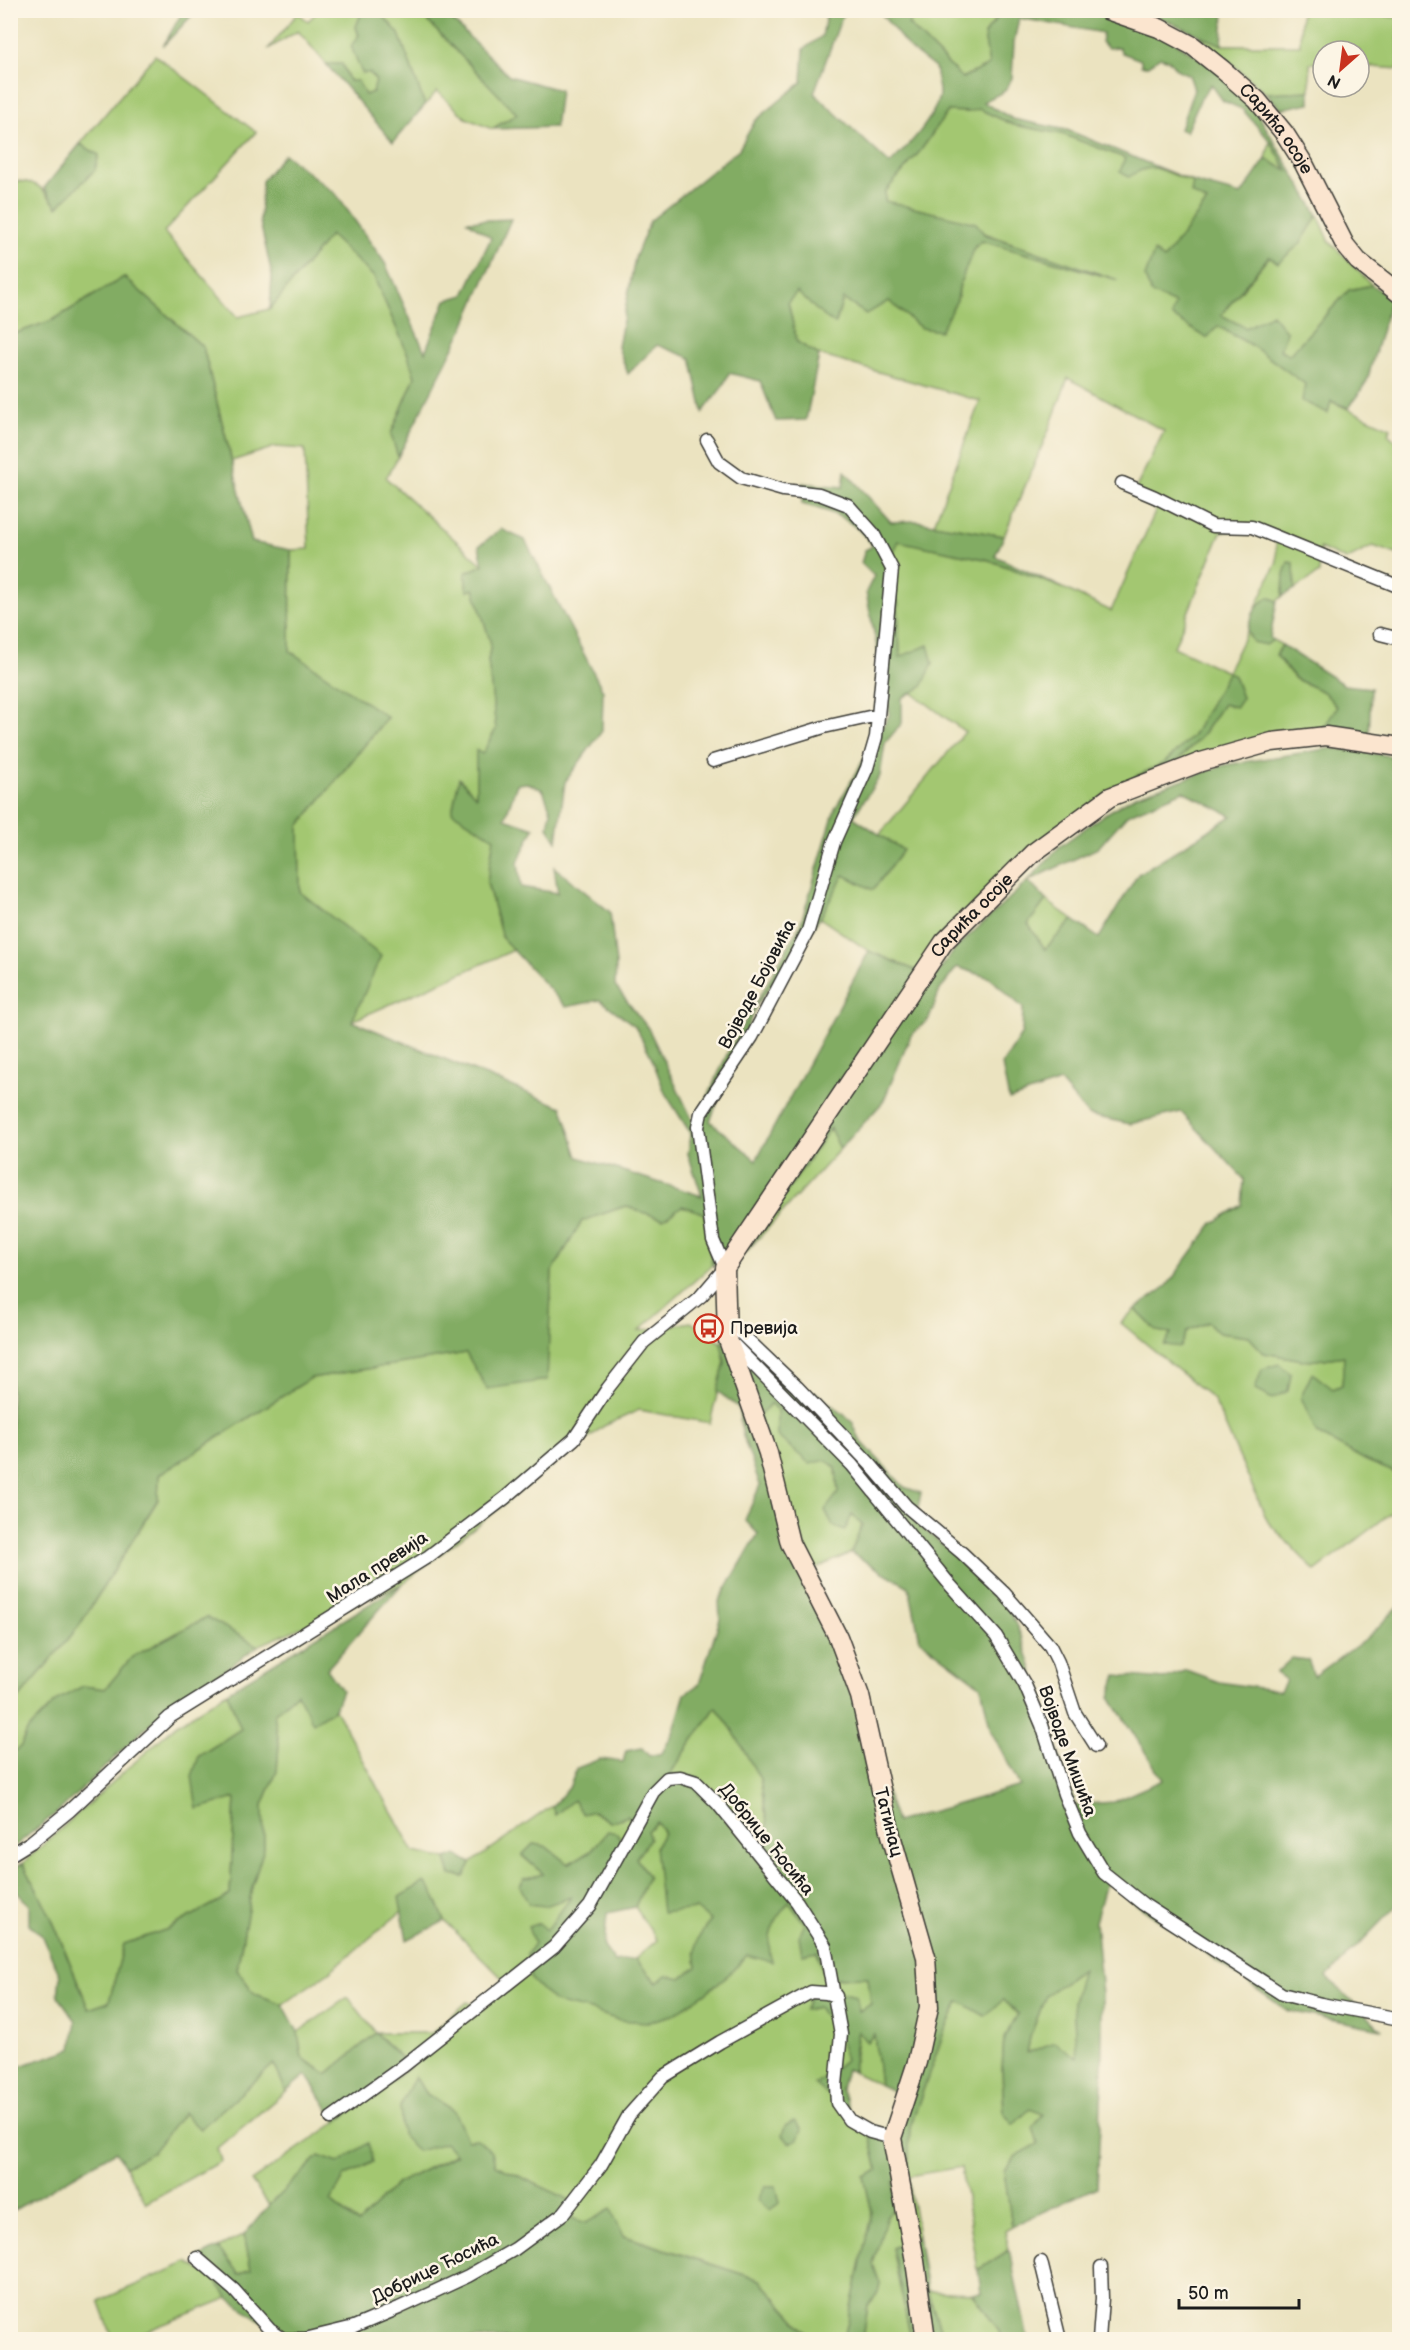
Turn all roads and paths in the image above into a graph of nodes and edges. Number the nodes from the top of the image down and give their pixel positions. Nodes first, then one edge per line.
1 (1107, 10) edge
2 (1400, 294) edge
3 (707, 440) dead end
4 (1122, 483) dead end
5 (1400, 587) edge
6 (1380, 634) dead end
7 (1400, 639) edge
8 (878, 716) junction
9 (1400, 747) edge
10 (712, 761) dead end
11 (725, 1268) junction
12 (727, 1329) junction
13 (1096, 1746) dead end
14 (10, 1855) edge
15 (836, 1996) junction
16 (1400, 2019) edge
17 (331, 2118) dead end
18 (892, 2138) junction
19 (197, 2258) dead end
20 (1041, 2262) dead end
21 (1101, 2267) dead end
22 (926, 2340) edge
23 (1060, 2340) edge
24 (1098, 2340) edge

1 - 2 street, Сарића осоје
3 - 8 street, Војводе Бојовића
4 - 5 street
6 - 7 street
8 - 10 street
8 - 11 street, Војводе Бојовића
9 - 11 street, Сарића осоје
11 - 12 street
11 - 14 street, Мала превија
12 - 13 street, Војводе Мишића
12 - 16 street, Војводе Мишића
12 - 18 street, Татинац
15 - 17 street, Добрице Ћосића
15 - 18 street, Добрице Ћосића
15 - 19 street, Добрице Ћосића
18 - 22 street, Татинац
20 - 23 street
21 - 24 street

